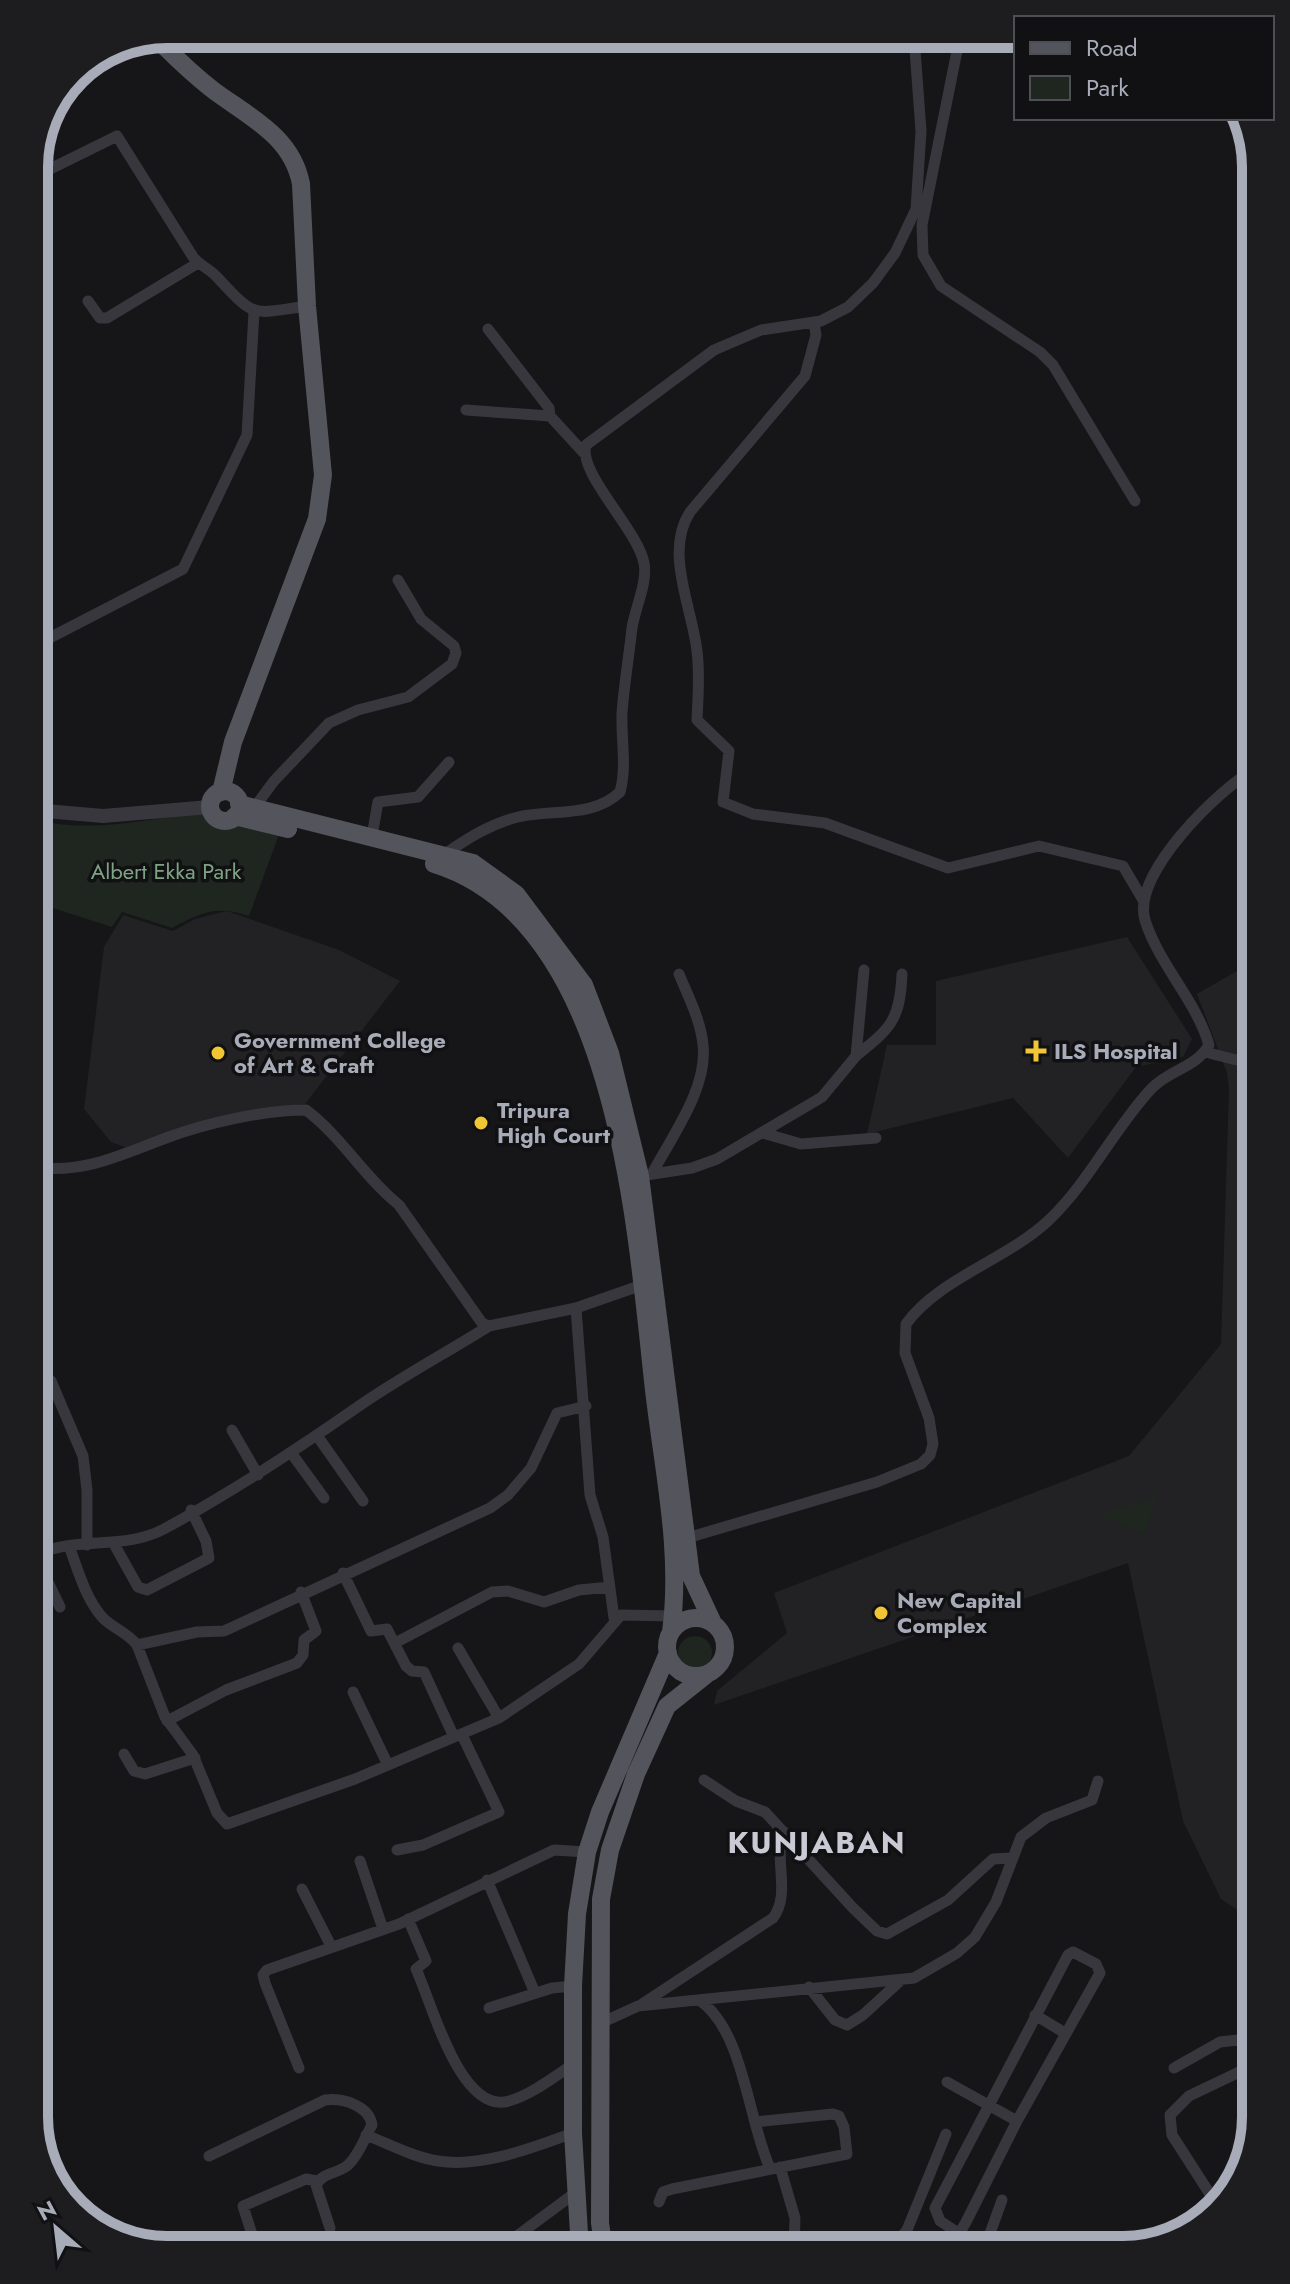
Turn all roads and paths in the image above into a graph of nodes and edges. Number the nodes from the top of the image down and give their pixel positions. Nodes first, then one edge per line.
1 (166, 48) edge
2 (915, 48) edge
3 (958, 48) edge
4 (48, 170) edge
5 (198, 263) junction
6 (88, 301) dead end
7 (307, 306) junction
8 (254, 312) junction
9 (814, 323) junction
10 (488, 329) dead end
11 (466, 410) dead end
12 (550, 416) junction
13 (584, 453) junction
14 (1135, 501) dead end
15 (398, 580) dead end
16 (48, 639) edge
17 (449, 762) dead end
18 (1242, 777) edge
19 (216, 799) junction
20 (243, 809) junction
21 (48, 811) edge
22 (372, 836) junction
23 (445, 854) junction
24 (1143, 900) junction
25 (864, 970) dead end
26 (679, 974) dead end
27 (902, 974) dead end
28 (1205, 1052) junction
29 (856, 1056) junction
30 (1242, 1061) edge
31 (763, 1133) junction
32 (876, 1138) dead end
33 (48, 1167) edge
34 (646, 1174) junction
35 (642, 1285) junction
36 (576, 1308) junction
37 (489, 1326) junction
38 (48, 1379) edge
39 (586, 1406) junction
40 (232, 1430) dead end
41 (318, 1437) junction
42 (292, 1454) junction
43 (258, 1475) junction
44 (324, 1498) dead end
45 (363, 1501) dead end
46 (191, 1510) junction
47 (687, 1538) junction
48 (114, 1544) junction
49 (87, 1545) junction
50 (69, 1546) junction
51 (48, 1551) edge
52 (343, 1573) junction
53 (48, 1579) edge
54 (610, 1587) junction
55 (301, 1592) junction
56 (60, 1607) dead end
57 (614, 1618) junction
58 (712, 1621) junction
59 (672, 1624) junction
60 (395, 1643) junction
61 (137, 1645) junction
62 (458, 1648) dead end
63 (668, 1653) junction
64 (706, 1675) junction
65 (353, 1692) dead end
66 (499, 1718) junction
67 (167, 1721) junction
68 (458, 1736) junction
69 (124, 1754) dead end
70 (195, 1758) junction
71 (387, 1763) junction
72 (704, 1780) dead end
73 (1098, 1781) dead end
74 (783, 1831) junction
75 (397, 1850) dead end
76 (587, 1852) junction
77 (1011, 1858) junction
78 (360, 1861) dead end
79 (487, 1880) junction
80 (302, 1889) dead end
81 (408, 1919) junction
82 (383, 1929) junction
83 (331, 1946) junction
84 (900, 1981) junction
85 (573, 1986) junction
86 (809, 1987) junction
87 (535, 1993) junction
88 (699, 2000) junction
89 (638, 2006) junction
90 (489, 2008) dead end
91 (1035, 2015) junction
92 (601, 2023) junction
93 (1065, 2033) junction
94 (1242, 2037) edge
95 (574, 2064) junction
96 (299, 2068) dead end
97 (1174, 2068) dead end
98 (1242, 2069) edge
99 (947, 2082) dead end
100 (987, 2105) junction
101 (1017, 2121) junction
102 (755, 2122) junction
103 (573, 2133) junction
104 (946, 2134) dead end
105 (366, 2135) junction
106 (209, 2156) dead end
107 (775, 2168) junction
108 (317, 2181) junction
109 (575, 2193) junction
110 (1211, 2196) edge
111 (1002, 2200) dead end
112 (659, 2202) dead end
113 (330, 2228) dead end
114 (960, 2234) joint
115 (253, 2236) edge
116 (517, 2236) edge
117 (579, 2236) edge
118 (602, 2236) edge
119 (794, 2236) edge
120 (902, 2236) edge
121 (989, 2236) edge

1 - 7 main road
2 - 9 street
3 - 14 street
4 - 5 street
5 - 6 street
5 - 8 street
7 - 8 street
7 - 19 main road
8 - 16 street
9 - 13 street
9 - 24 street
10 - 12 street
11 - 12 street
12 - 13 street
13 - 23 street
15 - 20 street
17 - 22 street
18 - 24 street
19 - 20 main road
19 - 20 main road
19 - 21 street
20 - 22 main road
20 - 35 main road
22 - 23 main road
23 - 34 main road
24 - 28 street
25 - 29 street
26 - 34 street
27 - 29 street
28 - 30 street
28 - 47 street
29 - 31 street
31 - 32 street
31 - 34 street
33 - 37 street
34 - 47 main road
35 - 36 street
35 - 59 main road
36 - 37 street
36 - 39 street
37 - 41 street
38 - 49 street
39 - 52 street
39 - 54 street
40 - 43 street
41 - 42 street
41 - 45 street
42 - 43 street
42 - 44 street
43 - 46 street
46 - 48 street
46 - 48 street
47 - 58 main road
48 - 49 street
49 - 50 street
50 - 51 street
50 - 61 street
52 - 55 street
52 - 60 street
53 - 56 street
54 - 57 street
54 - 60 street
55 - 61 street
55 - 67 street
57 - 59 street
57 - 66 street
58 - 59 main road
58 - 64 main road
59 - 63 main road
60 - 68 street
61 - 67 street
62 - 66 street
63 - 64 main road
63 - 76 main road
64 - 92 main road
65 - 71 street
66 - 68 street
67 - 70 street
68 - 71 street
68 - 75 street
69 - 70 street
70 - 71 street
72 - 74 street
73 - 77 street
74 - 77 street
74 - 89 street
76 - 79 street
76 - 85 main road
77 - 84 street
78 - 82 street
79 - 81 street
79 - 87 street
80 - 83 street
81 - 82 street
81 - 95 street
82 - 83 street
83 - 96 street
84 - 86 street
84 - 86 street
85 - 87 street
85 - 95 main road
86 - 88 street
87 - 90 street
88 - 89 street
88 - 102 street
89 - 92 street
91 - 93 street
91 - 93 street
91 - 100 street
92 - 118 main road
93 - 101 street
94 - 97 street
95 - 103 main road
98 - 110 street
99 - 100 street
100 - 101 street
100 - 114 street
101 - 114 street
102 - 107 street
102 - 107 street
103 - 105 street
103 - 109 main road
104 - 120 street
105 - 106 street
105 - 108 street
107 - 112 street
107 - 119 street
108 - 113 street
108 - 115 street
109 - 116 street
109 - 117 main road
111 - 121 street

